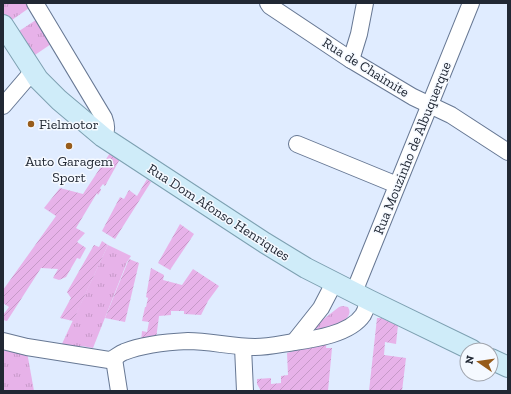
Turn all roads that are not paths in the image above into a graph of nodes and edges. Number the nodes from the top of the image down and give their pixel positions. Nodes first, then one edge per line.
1 (35, 3) edge
2 (268, 3) edge
3 (365, 3) edge
4 (471, 3) edge
5 (3, 25) edge
6 (351, 60) junction
7 (33, 71) junction
8 (3, 106) edge
9 (429, 106) junction
10 (103, 137) junction
11 (297, 144) dead end
12 (508, 152) edge
13 (397, 185) junction
14 (334, 283) junction
15 (361, 296) junction
16 (3, 341) edge
17 (294, 342) junction
18 (459, 344) edge
19 (243, 347) junction
20 (114, 359) junction
21 (119, 391) edge
22 (245, 391) edge

1 - 10 street
2 - 6 street, Rua de Chaimite
3 - 6 street
4 - 9 street, Rua Mouzinho de Albuquerque
5 - 7 main road, Rua Dom Afonso Henriques
6 - 9 street, Rua de Chaimite
7 - 8 street
7 - 10 main road, Rua Dom Afonso Henriques
9 - 12 street, Rua de Chaimite
9 - 13 street, Rua Mouzinho de Albuquerque
10 - 14 main road, Rua Dom Afonso Henriques
11 - 13 street
13 - 15 street, Rua Mouzinho de Albuquerque
14 - 15 main road, Rua Dom Afonso Henriques
14 - 17 street
15 - 17 street, Rua Mouzinho de Albuquerque
15 - 18 main road, Rua Dom Afonso Henriques
16 - 20 street
17 - 19 street, Rua Mouzinho de Albuquerque
19 - 20 street, Rua Mouzinho de Albuquerque
19 - 22 street
20 - 21 street

